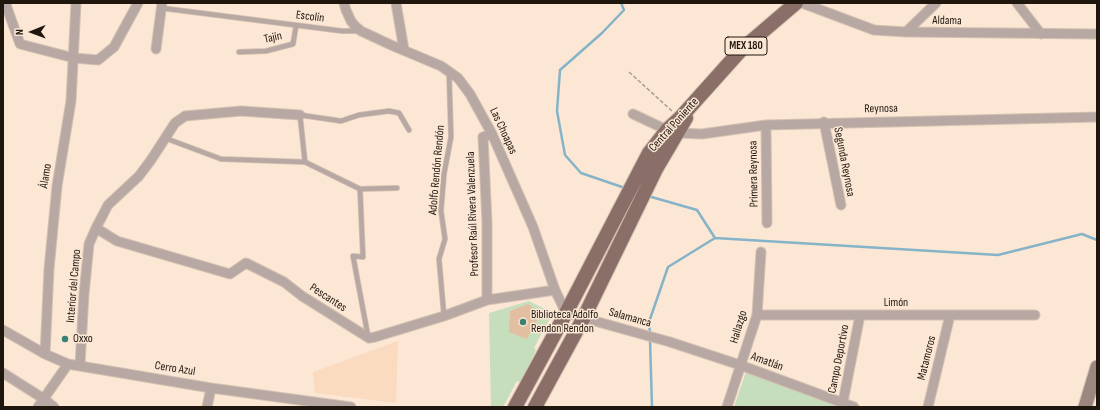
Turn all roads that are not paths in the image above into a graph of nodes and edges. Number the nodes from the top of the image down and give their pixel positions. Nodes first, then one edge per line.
1 (76, 3) edge
2 (138, 3) edge
3 (344, 3) edge
4 (396, 3) edge
5 (796, 3) edge
6 (802, 3) edge
7 (936, 3) edge
8 (1017, 3) edge
9 (1031, 3) edge
10 (5, 4) edge
11 (162, 6) edge
12 (1024, 10) junction
13 (296, 26) junction
14 (361, 31) junction
15 (906, 32) junction
16 (1041, 34) junction
17 (1097, 34) edge
18 (156, 49) dead end
19 (404, 50) junction
20 (239, 52) dead end
21 (74, 58) junction
22 (449, 72) junction
23 (702, 94) junction
24 (633, 114) dead end
25 (300, 115) junction
26 (1097, 117) edge
27 (824, 122) junction
28 (766, 125) junction
29 (409, 130) dead end
30 (672, 132) junction
31 (492, 134) junction
32 (164, 138) junction
33 (305, 162) junction
34 (397, 188) dead end
35 (360, 189) junction
36 (841, 205) dead end
37 (767, 223) dead end
38 (96, 228) junction
39 (761, 252) dead end
40 (555, 290) junction
41 (487, 300) junction
42 (566, 313) junction
43 (757, 315) junction
44 (860, 315) junction
45 (950, 315) junction
46 (444, 316) junction
47 (1036, 316) dead end
48 (584, 317) junction
49 (3, 330) edge
50 (368, 338) junction
51 (670, 342) joint
52 (45, 354) junction
53 (68, 364) junction
54 (740, 365) junction
55 (80, 366) junction
56 (1097, 367) edge
57 (3, 373) edge
58 (211, 388) junction
59 (44, 399) junction
60 (330, 405) edge
61 (843, 405) edge
62 (38, 407) edge
63 (54, 407) edge
64 (207, 407) edge
65 (351, 407) edge
66 (515, 407) edge
67 (535, 407) edge
68 (727, 407) edge
69 (854, 407) edge
70 (928, 407) edge
71 (1085, 407) edge

1 - 21 street, Álamo
2 - 21 street
3 - 14 street, Las Choapas
4 - 19 street
5 - 23 main road, MEX 180
6 - 15 street, Aldama
7 - 15 street
8 - 12 street
9 - 12 street
10 - 21 street
11 - 13 lane, Escolín
11 - 18 street
12 - 16 street
13 - 14 lane, Escolín
13 - 20 lane, Tajín
14 - 19 street, Las Choapas
15 - 16 street, Aldama
16 - 17 street, Aldama
19 - 22 street, Las Choapas
21 - 52 street, Álamo
22 - 31 street, Las Choapas
22 - 46 lane, Adolfo Rendón Rendón
23 - 30 main road, Central Poniente / MEX 180
23 - 30 main road, Central Poniente / MEX 180
24 - 30 street
25 - 29 lane, Interior del Campo
25 - 32 street, Interior del Campo
25 - 33 lane
26 - 27 street, Reynosa
27 - 28 street, Reynosa
27 - 36 street, Segunda Reynosa
28 - 30 street, Reynosa
28 - 37 street, Primera Reynosa
30 - 42 main road, Central Poniente / MEX 180
30 - 48 main road, Central Poniente / MEX 180
31 - 40 street, Las Choapas
31 - 41 street, Profesor Raúl Rivera Valenzuela
32 - 33 lane
32 - 38 street, Interior del Campo
33 - 35 lane
34 - 35 lane
35 - 50 lane
38 - 50 street, Pescantes
38 - 55 street, Interior del Campo
39 - 43 street, Hallazgo
40 - 41 street
40 - 42 street, Las Choapas
41 - 46 street
42 - 48 street
42 - 66 main road, Central Poniente / MEX 180
43 - 44 street, Limón
43 - 54 street, Hallazgo
44 - 45 street, Limón
44 - 61 street, Campo Deportivo
45 - 47 street, Limón
45 - 70 street, Matamoros
46 - 50 street
48 - 51 street, Salamanca
48 - 67 main road, Central Poniente / MEX 180
49 - 52 street, Cerro Azul
51 - 54 street, Amatlán
52 - 53 street, Cerro Azul
53 - 55 street, Cerro Azul
53 - 59 street
54 - 61 street, Amatlán
54 - 68 street, Hallazgo
55 - 58 street, Cerro Azul
56 - 71 street
57 - 59 street
58 - 60 street, Cerro Azul
58 - 64 street
59 - 62 street
59 - 63 street
60 - 65 street, Cerro Azul
61 - 69 street, Amatlán

